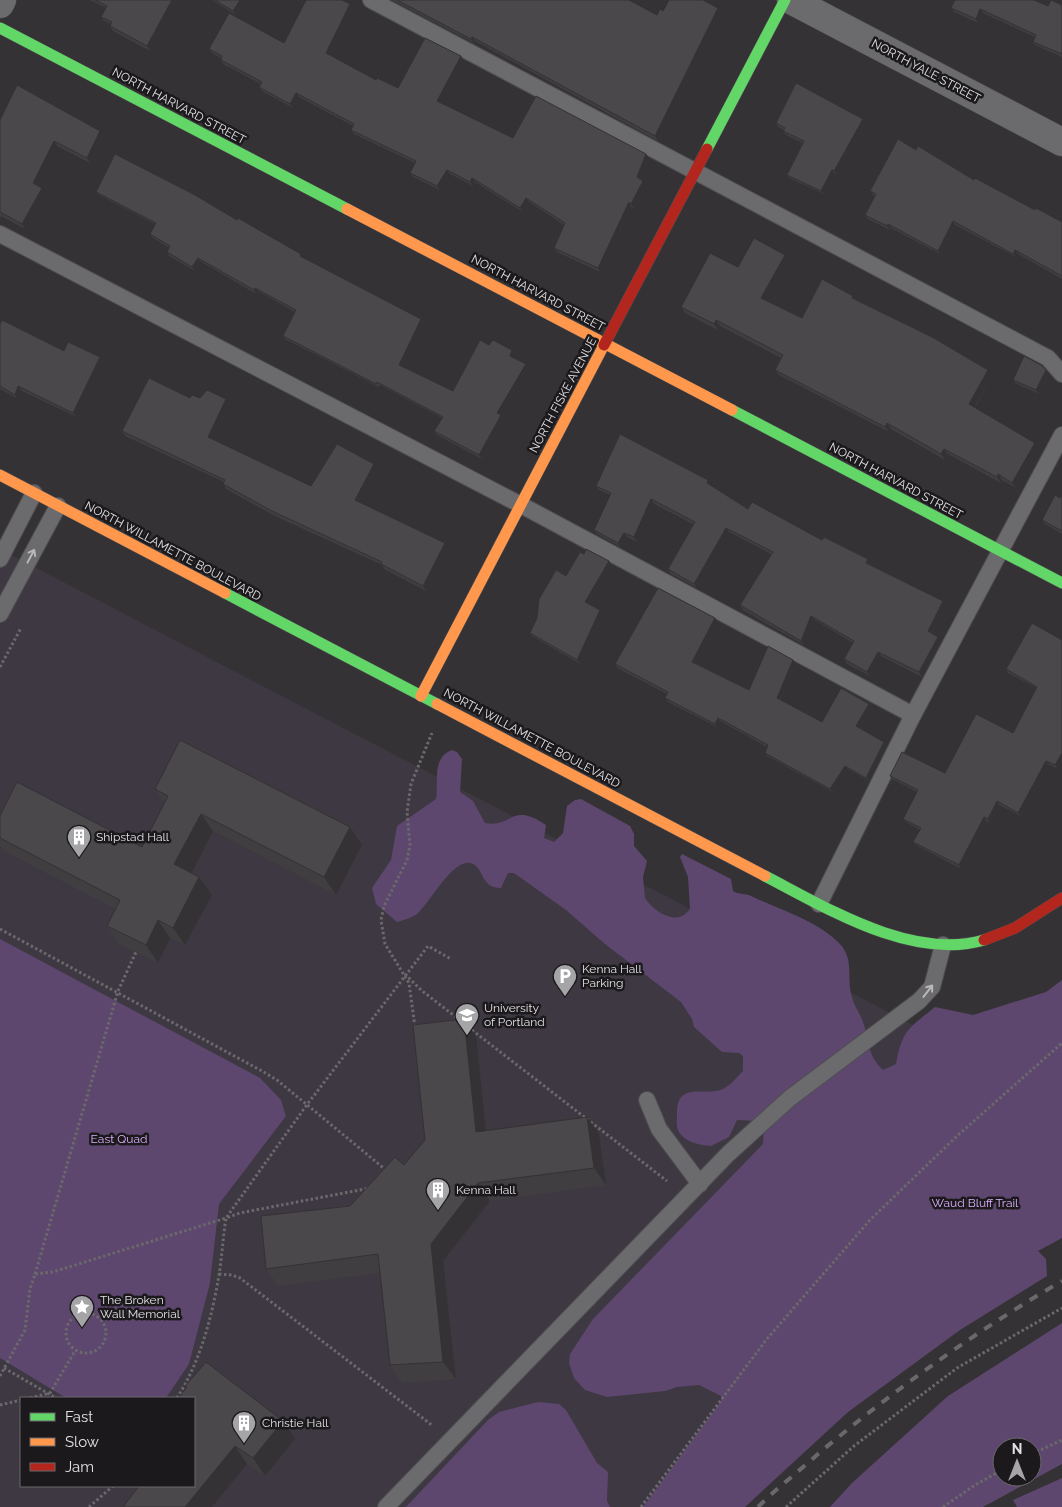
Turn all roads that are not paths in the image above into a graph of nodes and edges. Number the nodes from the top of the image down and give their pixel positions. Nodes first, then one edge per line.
1 (2, 0) edge
2 (371, 0) edge
3 (786, 0) edge
4 (791, 0) edge
5 (0, 4) edge
6 (0, 28) edge
7 (1062, 142) edge
8 (696, 171) junction
9 (0, 234) edge
10 (606, 344) junction
11 (1062, 374) edge
12 (1062, 435) edge
13 (0, 476) edge
14 (34, 493) junction
15 (58, 506) junction
16 (521, 506) junction
17 (999, 550) junction
18 (0, 559) edge
19 (1062, 584) edge
20 (0, 614) edge
21 (421, 696) junction
22 (914, 715) junction
23 (1062, 898) edge
24 (819, 904) junction
25 (943, 945) junction
26 (647, 1100) dead end
27 (700, 1184) junction
28 (386, 1507) edge

1 - 5 street
2 - 8 lane
3 - 8 street, NORTH FISKE AVENUE
4 - 7 street, NORTH YALE STREET
6 - 10 street, NORTH HARVARD STREET
8 - 10 street, NORTH FISKE AVENUE
8 - 11 lane
9 - 16 lane
10 - 16 street, NORTH FISKE AVENUE
10 - 17 street, NORTH HARVARD STREET
12 - 17 lane
13 - 14 street, NORTH WILLAMETTE BOULEVARD
14 - 15 street, NORTH WILLAMETTE BOULEVARD
14 - 18 lane
20 -> 15 lane
15 - 21 street, NORTH WILLAMETTE BOULEVARD
16 - 21 street, NORTH FISKE AVENUE
16 - 22 lane
17 - 19 street, NORTH HARVARD STREET
17 - 22 lane
21 - 24 street, NORTH WILLAMETTE BOULEVARD
22 - 24 lane
23 - 25 street, NORTH WILLAMETTE BOULEVARD
24 - 25 street, NORTH WILLAMETTE BOULEVARD
27 -> 25 lane
26 - 27 lane
27 - 28 lane

